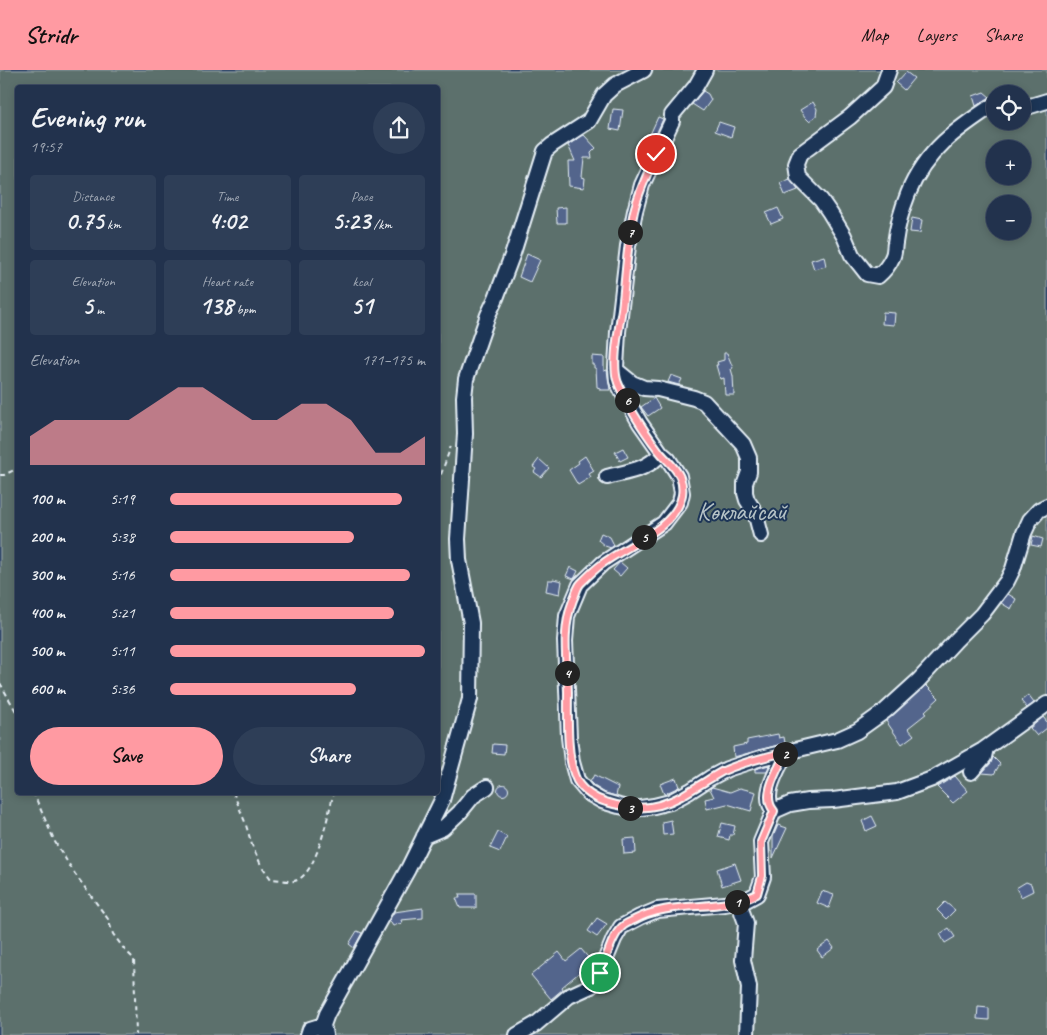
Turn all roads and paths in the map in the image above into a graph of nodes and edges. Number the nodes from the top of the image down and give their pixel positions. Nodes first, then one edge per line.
1 (644, 70) edge
2 (705, 70) edge
3 (889, 70) edge
4 (1047, 101) edge
5 (1031, 106) edge
6 (986, 110) edge
7 (616, 370) junction
8 (452, 438) dead end
9 (661, 453) junction
10 (15, 470) edge
11 (0, 475) edge
12 (607, 476) dead end
13 (440, 478) edge
14 (1047, 506) edge
15 (761, 535) dead end
16 (0, 683) edge
17 (1047, 704) edge
18 (15, 710) edge
19 (986, 748) junction
20 (786, 752) junction
21 (971, 772) dead end
22 (487, 787) dead end
23 (34, 795) edge
24 (234, 795) edge
25 (333, 795) edge
26 (774, 811) junction
27 (424, 836) junction
28 (740, 901) junction
29 (324, 1030) edge
30 (136, 1035) edge
31 (308, 1035) edge
32 (517, 1035) edge
33 (748, 1035) edge

1 - 27 street
2 - 7 street
3 - 6 street
4 - 5 street
7 - 9 street
7 - 15 street
8 - 13 path
9 - 12 street
9 - 20 street
10 - 11 path
14 - 20 street
16 - 18 path
17 - 19 street
19 - 21 street
19 - 26 street
20 - 26 street
22 - 27 street
23 - 30 path
24 - 25 path
26 - 28 street
27 - 29 street
28 - 32 street
28 - 33 street
29 - 31 street

